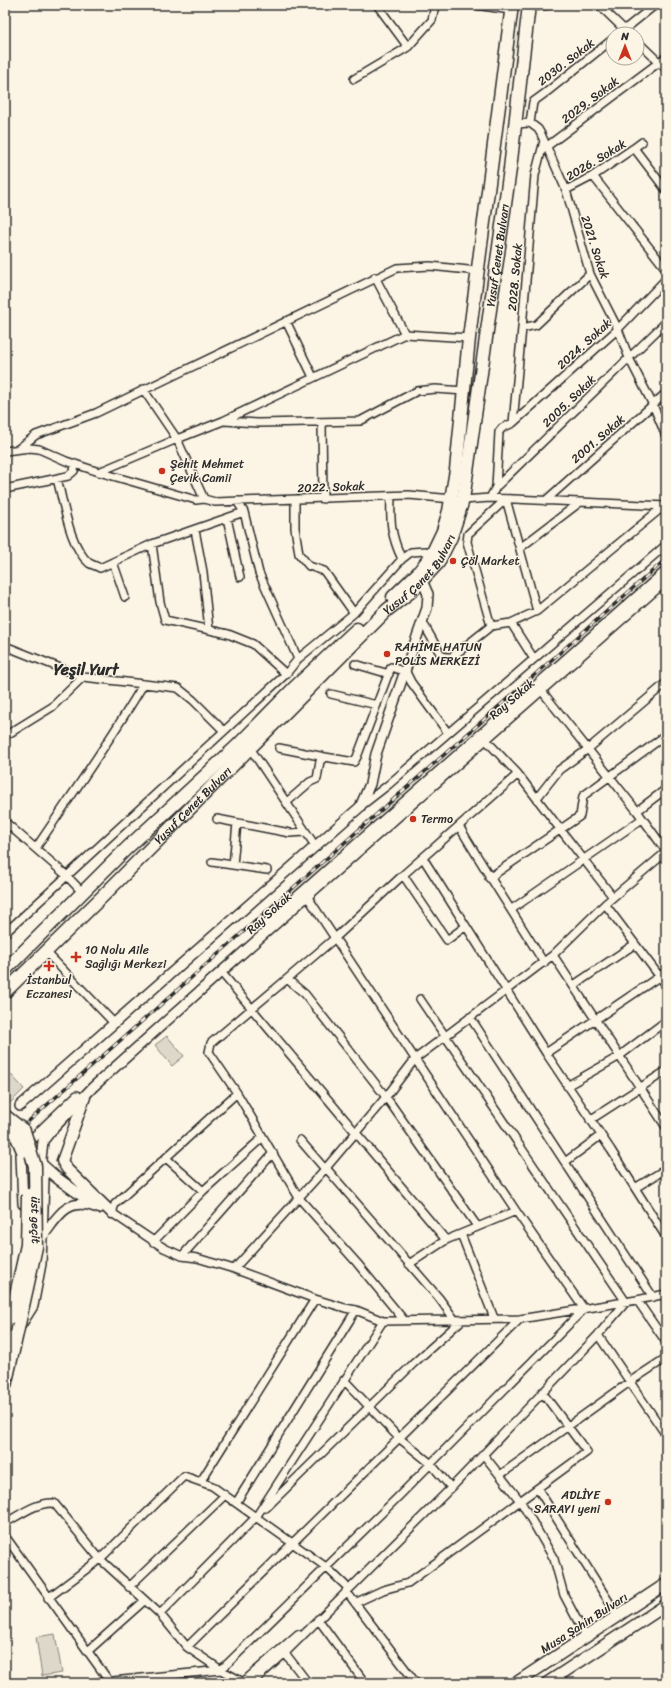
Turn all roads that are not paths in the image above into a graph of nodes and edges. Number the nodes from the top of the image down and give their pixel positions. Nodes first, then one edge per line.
1 (377, 5) edge
2 (435, 5) edge
3 (475, 5) edge
4 (550, 5) edge
5 (599, 5) edge
6 (655, 5) edge
7 (529, 6) edge
8 (512, 7) edge
9 (618, 26) edge
10 (631, 26) edge
11 (605, 45) edge
12 (408, 47) junction
13 (645, 49) edge
14 (666, 57) edge
15 (659, 62) junction
16 (666, 69) edge
17 (354, 79) dead end
18 (530, 123) junction
19 (516, 124) junction
20 (642, 142) dead end
21 (545, 144) junction
22 (634, 148) junction
23 (593, 176) junction
24 (566, 190) junction
25 (666, 190) edge
26 (666, 269) edge
27 (478, 271) junction
28 (590, 274) junction
29 (376, 277) junction
30 (666, 279) edge
31 (286, 321) junction
32 (666, 322) edge
33 (522, 328) junction
34 (618, 328) junction
35 (405, 334) junction
36 (469, 338) junction
37 (629, 358) junction
38 (313, 377) junction
39 (143, 389) junction
40 (465, 391) junction
41 (666, 393) edge
42 (653, 405) junction
43 (223, 421) junction
44 (322, 422) junction
45 (513, 422) junction
46 (666, 436) edge
47 (177, 439) junction
48 (18, 449) junction
49 (5, 451) edge
50 (75, 464) junction
51 (99, 472) junction
52 (58, 479) junction
53 (496, 487) junction
54 (5, 489) edge
55 (391, 496) junction
56 (490, 498) junction
57 (204, 499) junction
58 (323, 499) junction
59 (458, 499) junction
60 (506, 499) junction
61 (295, 500) junction
62 (237, 501) junction
63 (545, 501) junction
64 (579, 503) junction
65 (665, 506) edge
66 (244, 512) junction
67 (227, 518) junction
68 (195, 530) junction
69 (152, 544) junction
70 (666, 545) edge
71 (520, 548) junction
72 (425, 551) dead end
73 (402, 559) junction
74 (113, 562) junction
75 (666, 571) edge
76 (240, 577) dead end
77 (420, 577) junction
78 (666, 580) edge
79 (125, 596) dead end
80 (538, 612) junction
81 (354, 613) junction
82 (422, 621) junction
83 (511, 623) junction
84 (491, 626) junction
85 (209, 630) junction
86 (7, 647) edge
87 (5, 656) edge
88 (298, 659) junction
89 (534, 659) junction
90 (355, 664) dead end
91 (406, 672) junction
92 (286, 674) junction
93 (389, 674) junction
94 (83, 677) junction
95 (666, 683) edge
96 (143, 685) junction
97 (541, 690) junction
98 (331, 694) dead end
99 (378, 705) junction
100 (224, 731) junction
101 (448, 733) junction
102 (666, 735) edge
103 (5, 736) edge
104 (485, 739) junction
105 (250, 748) junction
106 (279, 748) dead end
107 (588, 749) junction
108 (325, 757) junction
109 (518, 774) junction
110 (609, 778) junction
111 (666, 789) edge
112 (537, 798) junction
113 (287, 802) junction
114 (360, 807) junction
115 (637, 811) junction
116 (217, 819) dead end
117 (642, 819) junction
118 (5, 822) edge
119 (237, 823) junction
120 (459, 826) junction
121 (560, 829) junction
122 (305, 832) junction
123 (316, 847) junction
124 (36, 848) junction
125 (666, 851) edge
126 (423, 858) junction
127 (584, 859) junction
128 (212, 862) dead end
129 (233, 865) junction
130 (267, 870) dead end
131 (66, 875) junction
132 (403, 875) junction
133 (489, 878) junction
134 (83, 893) junction
135 (307, 896) junction
136 (613, 897) junction
137 (605, 904) junction
138 (512, 909) junction
139 (466, 926) junction
140 (5, 933) edge
141 (334, 939) junction
142 (635, 944) junction
143 (46, 952) junction
144 (553, 955) junction
145 (544, 963) junction
146 (5, 970) edge
147 (221, 972) junction
148 (666, 972) edge
149 (660, 978) junction
150 (287, 979) junction
151 (574, 985) junction
152 (666, 985) edge
153 (505, 990) junction
154 (5, 992) edge
155 (420, 999) dead end
156 (252, 1008) junction
157 (470, 1017) junction
158 (596, 1020) junction
159 (666, 1021) edge
160 (113, 1022) junction
161 (445, 1035) junction
162 (546, 1053) junction
163 (618, 1057) junction
164 (415, 1059) junction
165 (666, 1071) edge
166 (567, 1086) junction
167 (641, 1089) junction
168 (237, 1094) junction
169 (85, 1097) junction
170 (386, 1098) junction
171 (20, 1106) dead end
172 (5, 1116) edge
173 (590, 1120) junction
174 (665, 1125) edge
175 (5, 1128) edge
176 (355, 1134) junction
177 (263, 1136) junction
178 (600, 1136) junction
179 (300, 1140) dead end
180 (24, 1149) junction
181 (273, 1153) junction
182 (166, 1158) junction
183 (565, 1162) junction
184 (42, 1164) junction
185 (326, 1169) junction
186 (666, 1169) edge
187 (635, 1188) junction
188 (203, 1191) junction
189 (299, 1198) junction
190 (99, 1208) junction
191 (516, 1211) junction
192 (112, 1213) junction
193 (477, 1226) junction
194 (461, 1234) junction
195 (43, 1236) junction
196 (666, 1237) edge
197 (446, 1240) junction
198 (153, 1242) junction
199 (182, 1256) junction
200 (409, 1264) junction
201 (234, 1269) junction
202 (665, 1292) edge
203 (652, 1297) junction
204 (315, 1299) junction
205 (637, 1300) junction
206 (624, 1302) junction
207 (584, 1309) junction
208 (356, 1310) junction
209 (8, 1316) edge
210 (494, 1318) junction
211 (403, 1319) junction
212 (520, 1319) junction
213 (459, 1320) junction
214 (382, 1321) junction
215 (17, 1333) junction
216 (598, 1335) junction
217 (5, 1341) edge
218 (666, 1342) edge
219 (666, 1358) edge
220 (344, 1380) junction
221 (631, 1381) junction
222 (5, 1386) edge
223 (542, 1392) junction
224 (370, 1406) junction
225 (568, 1426) junction
226 (666, 1435) edge
227 (399, 1438) junction
228 (483, 1454) junction
229 (430, 1463) junction
230 (500, 1475) junction
231 (201, 1481) junction
232 (448, 1484) junction
233 (538, 1488) junction
234 (225, 1495) junction
235 (520, 1502) junction
236 (236, 1503) junction
237 (256, 1517) junction
238 (5, 1523) edge
239 (5, 1536) edge
240 (293, 1544) junction
241 (100, 1559) junction
242 (326, 1567) junction
243 (666, 1584) edge
244 (129, 1587) junction
245 (346, 1588) junction
246 (48, 1598) junction
247 (144, 1601) junction
248 (355, 1603) junction
249 (666, 1604) edge
250 (160, 1614) junction
251 (618, 1616) junction
252 (318, 1619) junction
253 (586, 1637) junction
254 (187, 1647) junction
255 (88, 1651) junction
256 (285, 1653) junction
257 (221, 1670) junction
258 (109, 1681) junction
259 (548, 1682) edge
260 (93, 1683) edge
261 (242, 1683) edge
262 (252, 1683) edge
263 (308, 1683) edge
264 (365, 1683) edge
265 (416, 1683) edge
266 (516, 1683) edge

1 - 12 street
2 - 12 street
3 - 8 street
4 - 7 street
5 - 9 street
6 - 10 street
7 - 19 highway, Yusuf Çenet Bulvarı
8 - 27 highway, Yusuf Çenet Bulvarı
11 - 18 street, 2030. Sokak
12 - 17 street
13 - 15 street
14 - 15 street, 2029. Sokak
15 - 16 street
15 - 21 street, 2029. Sokak
18 - 19 street
18 - 21 street, 2021. Sokak
19 - 59 highway, Yusuf Çenet Bulvarı
20 - 22 street
21 - 24 street, 2021. Sokak
21 - 33 street, 2028. Sokak
22 - 23 street, 2026. Sokak
22 - 25 street, 2026. Sokak
23 - 24 street, 2026. Sokak
23 - 26 street
24 - 28 street, 2021. Sokak
27 - 29 street
27 - 36 highway, Yusuf Çenet Bulvarı
28 - 33 street, 2028. Sokak
28 - 34 street, 2021. Sokak
29 - 31 street
29 - 35 street
30 - 34 street, 2024. Sokak
31 - 38 street
31 - 39 street
32 - 37 street, 2005. Sokak
33 - 45 street
34 - 37 street, 2021. Sokak
34 - 45 street, 2024. Sokak
35 - 36 street
35 - 38 street
36 - 40 highway, Yusuf Çenet Bulvarı
37 - 42 street, 2021. Sokak
37 - 53 street, 2005. Sokak
38 - 43 street
39 - 47 street
39 - 48 street
40 - 44 street
40 - 59 highway, Yusuf Çenet Bulvarı
41 - 42 street, 2001. Sokak
42 - 46 street, 2021. Sokak
42 - 63 street, 2001. Sokak
43 - 44 street
43 - 47 street
44 - 58 street
45 - 53 street, 2024. Sokak
47 - 51 street
47 - 57 street
48 - 49 street, 2022. Sokak
48 - 50 street, 2022. Sokak
50 - 51 street, 2022. Sokak
50 - 52 street
51 - 57 street, 2022. Sokak
52 - 54 street
52 - 74 street
53 - 56 street, 2005. Sokak
55 - 58 street, 2022. Sokak
55 - 59 street, 2022. Sokak
55 - 73 street
56 - 59 street, 2022. Sokak
56 - 60 street, 2022. Sokak
57 - 62 street, 2022. Sokak
58 - 61 street, 2022. Sokak
59 - 77 highway, Yusuf Çenet Bulvarı
60 - 63 street, 2022. Sokak
60 - 71 street
60 - 84 street
61 - 62 street, 2022. Sokak
61 - 81 street
62 - 66 street
63 - 64 street, 2022. Sokak
64 - 65 street, 2022. Sokak
64 - 71 street
65 - 80 street
66 - 67 street
66 - 88 street
67 - 68 street
67 - 76 street
68 - 69 street
68 - 85 street
69 - 74 street
69 - 85 street
70 - 89 street
71 - 80 street
72 - 73 street
73 - 81 street
74 - 79 street
75 - 180 street
77 - 82 street
77 - 105 highway, Yusuf Çenet Bulvarı
77 - 134 highway, Yusuf Çenet Bulvarı
78 - 97 street, Ray Sokak
80 - 83 street
81 - 88 street
82 - 84 street
82 - 91 street
83 - 84 street
83 - 89 street
85 - 92 street
86 - 87 street
86 - 94 street
88 - 92 street
89 - 101 street
90 - 93 street
91 - 93 street
91 - 101 street
91 - 114 street
92 - 100 street
93 - 99 street
94 - 96 street
94 - 103 street
95 - 107 street
96 - 100 street
96 - 124 street
97 - 104 street, Ray Sokak
97 - 107 street
98 - 99 street
99 - 108 street
100 - 131 street
101 - 114 street
102 - 110 street
104 - 109 street
104 - 135 street, Ray Sokak
105 - 113 street
105 - 143 highway, Yusuf Çenet Bulvarı
106 - 108 street
107 - 110 street
107 - 112 street
108 - 113 street
109 - 112 street
109 - 120 street
110 - 115 street
110 - 121 street
111 - 115 street
112 - 121 street
113 - 122 street
114 - 123 street
115 - 117 street
116 - 119 street
117 - 125 street
117 - 127 street
118 - 124 street
119 - 122 street
119 - 129 street
120 - 126 street
120 - 133 street
121 - 127 street
121 - 133 street
122 - 123 street
123 - 160 street
124 - 131 street
125 - 136 street
126 - 132 street
126 - 139 street
127 - 136 street
127 - 138 street
128 - 129 street
129 - 130 street
131 - 134 street
131 - 140 street
132 - 139 street
132 - 141 street
133 - 138 street
134 - 146 highway, Yusuf Çenet Bulvarı
135 - 141 street
135 - 147 street, Ray Sokak
136 - 137 street
137 - 142 street
137 - 144 street
138 - 145 street
139 - 153 street
141 - 150 street
141 - 164 street
142 - 149 street
142 - 151 street
143 - 154 highway, Yusuf Çenet Bulvarı
143 - 160 street
144 - 145 street
144 - 151 street
145 - 153 street
147 - 156 street
147 - 169 street, Ray Sokak
148 - 149 street
149 - 152 street
149 - 158 street
150 - 156 street
150 - 170 street
151 - 158 street
153 - 157 street
153 - 162 street
155 - 161 street
156 - 168 street
156 - 176 street
157 - 161 street
157 - 183 street
158 - 162 street
158 - 163 street
159 - 163 street
160 - 171 street
161 - 164 street
161 - 206 street
162 - 166 street
163 - 166 street
163 - 167 street
164 - 170 street
164 - 191 street
165 - 167 street
166 - 173 street
167 - 173 street
167 - 174 street
168 - 177 street
168 - 182 street
169 - 184 street, Ray Sokak
169 - 192 main road
170 - 176 street
170 - 193 street
172 - 215 highway, üst geçit, bridge
173 - 178 street
175 - 209 highway, bridge
176 - 185 street
176 - 197 street
177 - 181 street
177 - 188 street
178 - 183 street
178 - 187 street
179 - 185 street
180 - 184 main road
180 - 209 street
181 - 189 street
181 - 199 street
182 - 188 street
182 - 192 street
183 - 203 street
184 - 190 main road
184 - 195 street, Ray Sokak
185 - 189 street
185 - 200 street
186 - 187 street
187 - 196 street
188 - 198 street
189 - 201 street
189 - 211 street
190 - 192 street
190 - 195 street
191 - 193 street
191 - 207 street
192 - 198 street
193 - 194 street
194 - 197 street
194 - 210 street
195 - 215 street, Ray Sokak
197 - 200 street
198 - 199 street
199 - 201 street
200 - 213 street
201 - 204 street
202 - 203 street
203 - 205 street
204 - 208 street
204 - 231 street
205 - 206 street
205 - 218 street
206 - 207 street
206 - 216 street
206 - 232 street
207 - 212 street
207 - 229 street
208 - 214 street
208 - 236 street
209 - 217 highway
210 - 212 street
210 - 213 street
211 - 213 street
211 - 214 street
212 - 227 street
213 - 224 street
214 - 220 street
215 - 222 highway
216 - 221 street
216 - 223 street
219 - 221 street
220 - 224 street
220 - 237 street
221 - 225 street
221 - 226 street
223 - 225 street
223 - 228 street
224 - 227 street
224 - 237 street
225 - 230 street
225 - 233 street
227 - 229 street
227 - 240 street
228 - 230 street
228 - 245 street
229 - 232 street
229 - 242 street
230 - 235 street
231 - 234 street
231 - 241 street
232 - 245 street
233 - 235 street
233 - 251 street
234 - 236 street
234 - 244 street
235 - 248 street
235 - 253 street
236 - 237 street
237 - 240 street
237 - 250 street
238 - 241 street
239 - 246 street
240 - 242 street
240 - 254 street
241 - 244 street
241 - 246 street
242 - 245 street
242 - 257 street
243 - 251 main road, Musa Şahin Bulvarı
244 - 247 street
245 - 248 street
245 - 252 street
245 - 261 street
246 - 255 street
247 - 250 street
247 - 255 street
248 - 265 street
249 - 259 main road
250 - 254 street
251 - 253 main road, Musa Şahin Bulvarı
252 - 256 street
252 - 264 street
253 - 266 main road, Musa Şahin Bulvarı
254 - 257 street
255 - 258 street
256 - 262 street
256 - 263 street
257 - 258 street
257 - 261 street
258 - 260 street

